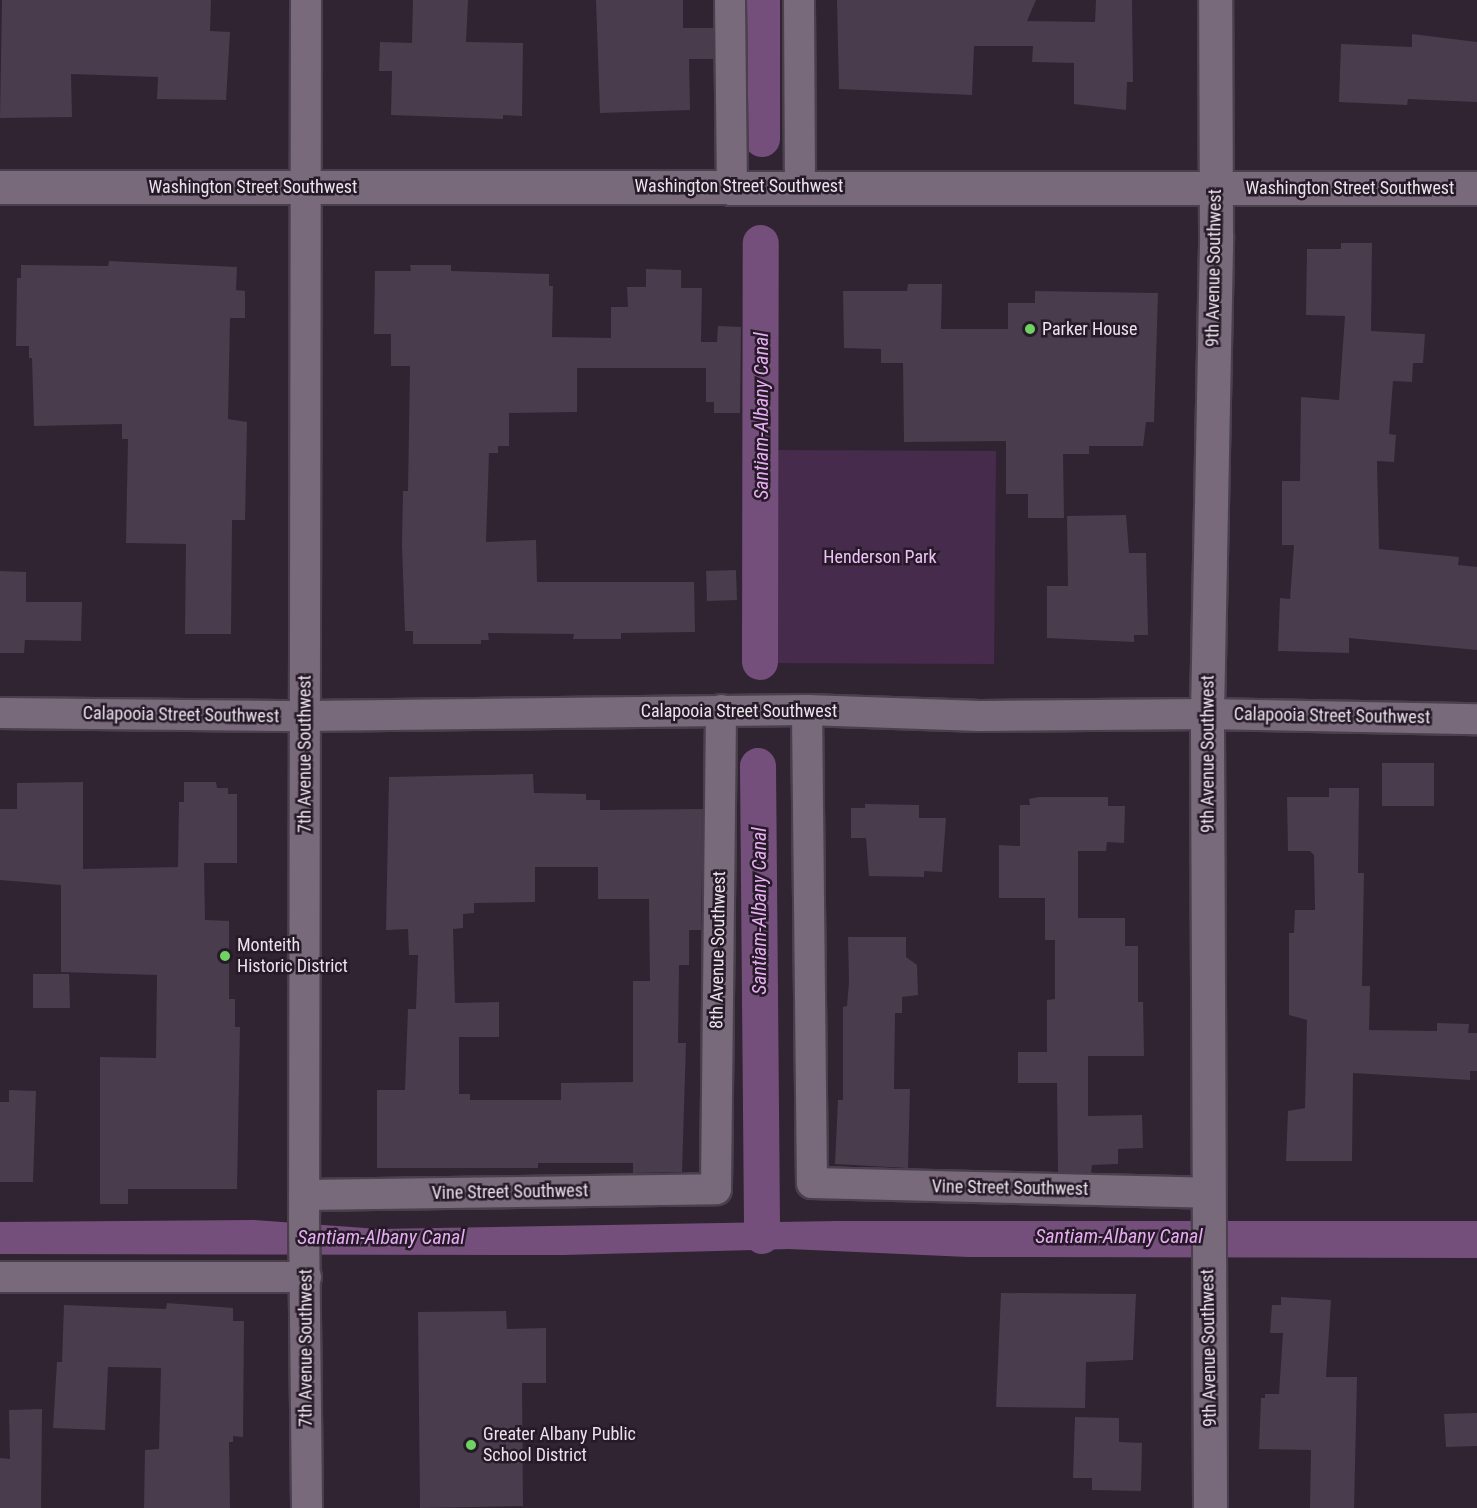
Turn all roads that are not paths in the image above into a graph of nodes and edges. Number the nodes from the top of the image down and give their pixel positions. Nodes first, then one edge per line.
1 (306, 0) edge
2 (730, 0) edge
3 (799, 0) edge
4 (1215, 0) edge
5 (732, 186) junction
6 (800, 186) junction
7 (0, 187) edge
8 (306, 187) junction
9 (1215, 188) junction
10 (1477, 188) edge
11 (721, 710) junction
12 (807, 710) junction
13 (0, 713) edge
14 (1207, 714) junction
15 (305, 716) junction
16 (1477, 719) edge
17 (716, 1189) joint
18 (1209, 1202) junction
19 (304, 1207) junction
20 (306, 1266) junction
21 (0, 1277) edge
22 (307, 1508) edge
23 (1210, 1508) edge

1 - 8 street, 7th Avenue Southwest
2 - 5 street
3 - 6 street
4 - 9 street, 9th Avenue Southwest
5 - 6 street, Washington Street Southwest
5 - 8 street, Washington Street Southwest
6 - 9 street, Washington Street Southwest
7 - 8 street, Washington Street Southwest
8 - 15 street, 7th Avenue Southwest
9 - 10 street, Washington Street Southwest
9 - 14 street, 9th Avenue Southwest
11 - 12 street, Calapooia Street Southwest
11 - 15 street, Calapooia Street Southwest
11 - 17 street, 8th Avenue Southwest
12 - 14 street, Calapooia Street Southwest
12 - 18 street, Vine Street Southwest
13 - 15 street, Calapooia Street Southwest
14 - 16 street, Calapooia Street Southwest
14 - 18 street, 9th Avenue Southwest
15 - 19 street, 7th Avenue Southwest
17 - 19 street, Vine Street Southwest
18 - 23 street, 9th Avenue Southwest
19 - 20 street, 7th Avenue Southwest
20 - 21 street
20 - 22 street, 7th Avenue Southwest

